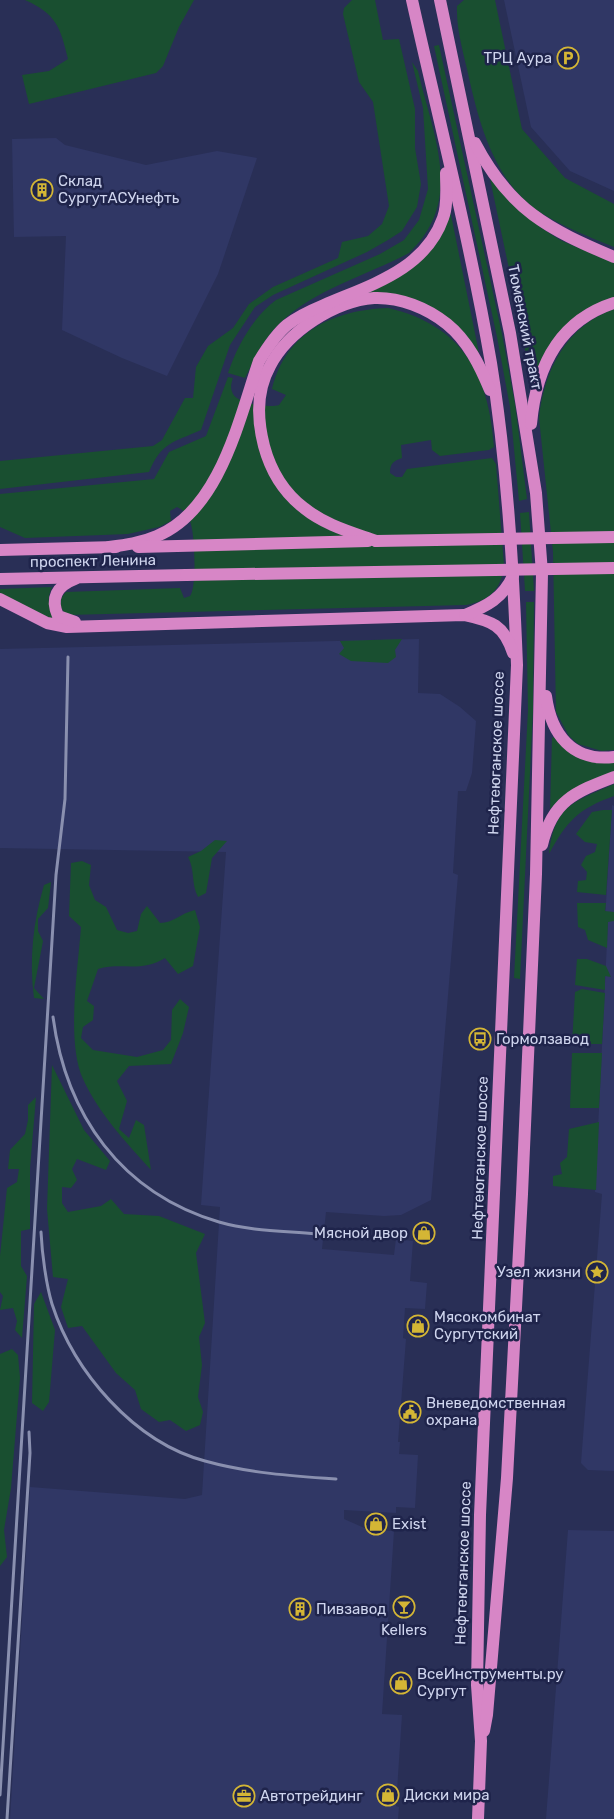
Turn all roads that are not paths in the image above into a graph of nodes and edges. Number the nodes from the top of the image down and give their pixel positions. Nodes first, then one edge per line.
1 (412, 0) edge
2 (440, 0) edge
3 (464, 114) junction
4 (446, 153) junction
5 (614, 257) edge
6 (614, 303) edge
7 (257, 383) junction
8 (501, 436) junction
9 (529, 442) junction
10 (614, 537) edge
11 (376, 541) junction
12 (108, 547) junction
13 (0, 550) edge
14 (614, 568) edge
15 (513, 576) junction
16 (80, 577) junction
17 (0, 579) edge
18 (0, 599) edge
19 (464, 615) junction
20 (95, 625) junction
21 (542, 664) junction
22 (517, 665) junction
23 (614, 757) edge
24 (614, 777) edge
25 (536, 874) junction
26 (482, 1741) junction
27 (478, 1819) edge

1 - 4 main road
2 - 3 main road, Тюменский тракт
3 - 5 main road
3 - 9 main road, Тюменский тракт
4 - 7 main road
4 - 8 main road
6 - 9 main road
7 - 8 main road
7 - 11 main road
7 - 12 main road
8 - 15 main road
9 - 21 main road, Тюменский тракт
10 - 11 main road, проспект Ленина, bridge
11 - 12 main road, проспект Ленина
12 - 13 main road, проспект Ленина
14 - 16 main road, проспект Ленина, bridge
15 - 19 main road
15 - 22 main road, Нефтеюганское шоссе
16 - 17 main road, проспект Ленина
16 - 20 main road
18 - 20 main road
19 - 20 main road
19 - 22 main road
21 - 23 main road
21 - 25 main road, Нефтеюганское шоссе
22 - 26 main road, Нефтеюганское шоссе
24 - 25 main road
25 - 26 main road, Нефтеюганское шоссе
26 - 27 main road, Нефтеюганское шоссе

